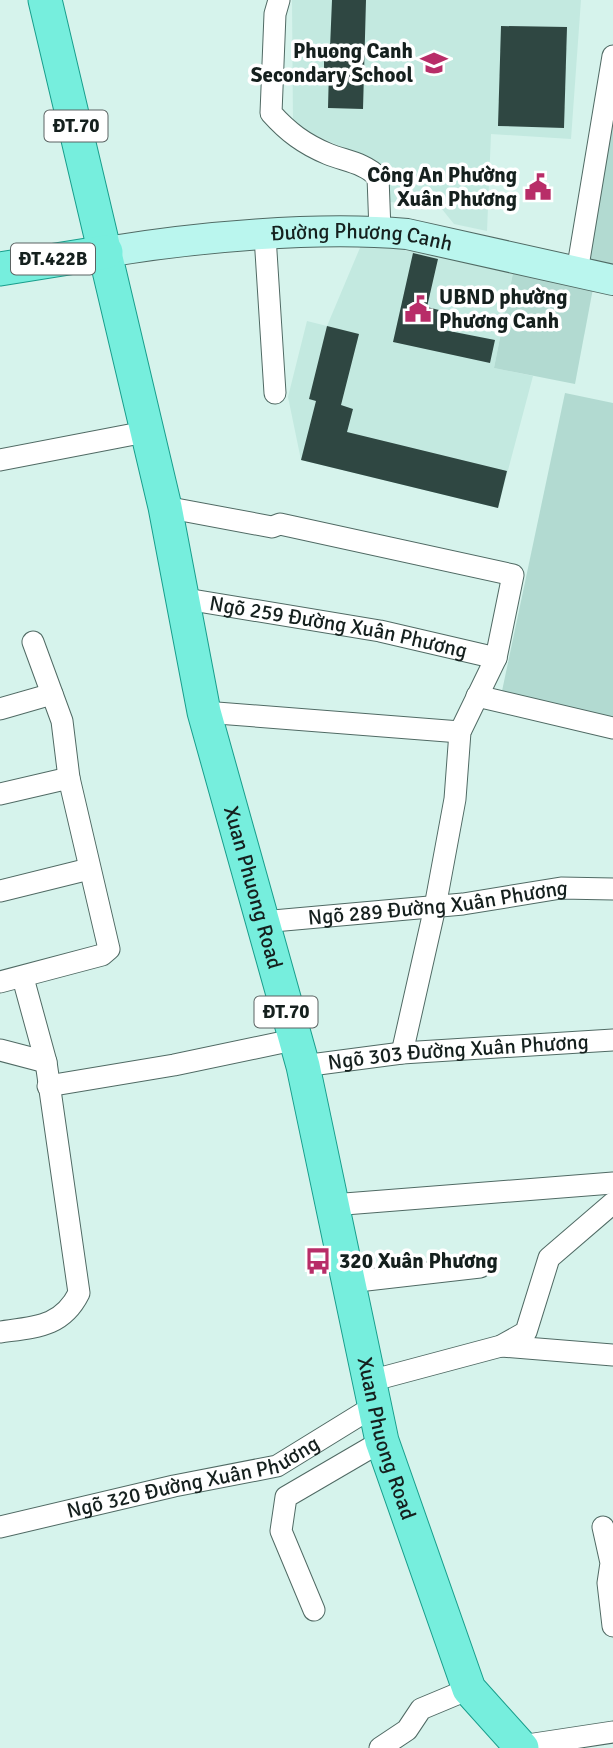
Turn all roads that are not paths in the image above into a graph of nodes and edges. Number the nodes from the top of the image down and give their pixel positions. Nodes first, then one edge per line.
1 (45, 0) edge
2 (279, 0) edge
3 (613, 56) edge
4 (380, 232) junction
5 (265, 236) junction
6 (106, 252) junction
7 (0, 269) edge
8 (577, 272) junction
9 (613, 280) edge
10 (275, 394) dead end
11 (145, 432) junction
12 (0, 460) edge
13 (165, 507) junction
14 (180, 598) junction
15 (33, 642) dead end
16 (496, 658) junction
17 (52, 694) junction
18 (477, 696) junction
19 (0, 709) edge
20 (205, 712) junction
21 (613, 728) edge
22 (460, 732) junction
23 (69, 778) junction
24 (0, 794) edge
25 (89, 869) junction
26 (613, 889) edge
27 (0, 891) edge
28 (435, 907) junction
29 (262, 922) junction
30 (23, 978) junction
31 (0, 982) edge
32 (613, 1040) edge
33 (0, 1050) edge
34 (298, 1053) junction
35 (401, 1053) junction
36 (46, 1062) junction
37 (48, 1086) junction
38 (613, 1182) edge
39 (613, 1203) edge
40 (332, 1205) junction
41 (480, 1267) dead end
42 (349, 1282) junction
43 (0, 1332) edge
44 (501, 1346) junction
45 (613, 1355) edge
46 (373, 1393) junction
47 (382, 1441) junction
48 (0, 1527) edge
49 (603, 1527) dead end
50 (314, 1610) dead end
51 (613, 1626) edge
52 (469, 1689) junction
53 (613, 1732) edge
54 (522, 1747) edge
55 (380, 1748) edge

1 - 6 main road, Xuan Phuong Road / ĐT.70
2 - 4 street
3 - 8 street
4 - 5 street, Đường Phương Canh
4 - 8 street, Đường Phương Canh
5 - 6 street, Đường Phương Canh
5 - 10 street
6 - 7 main road, ĐT.422B
6 - 11 main road, Xuan Phuong Road / ĐT.70
8 - 9 street, Đường Phương Canh
11 - 12 street
11 - 13 main road, Xuan Phuong Road / ĐT.70
13 - 14 main road, Xuan Phuong Road / ĐT.70
13 - 16 street
14 - 16 street, Ngõ 259 Đường Xuân Phương
14 - 20 main road, Xuan Phuong Road / ĐT.70
15 - 17 street
16 - 18 street
17 - 19 street
17 - 23 street
18 - 21 street
18 - 22 street
20 - 22 street
20 - 29 main road, Xuan Phuong Road / ĐT.70
22 - 28 street
23 - 24 street
23 - 25 street
25 - 27 street
25 - 30 street
26 - 28 street, Ngõ 289 Đường Xuân Phương
28 - 29 street, Ngõ 289 Đường Xuân Phương
28 - 35 street
29 - 34 main road, Xuan Phuong Road / ĐT.70
30 - 31 street
30 - 36 street
32 - 35 street, Ngõ 303 Đường Xuân Phương
33 - 36 street
34 - 35 street, Ngõ 303 Đường Xuân Phương
34 - 37 street, Ngõ 303 Đường Xuân Phương
34 - 40 main road, Xuan Phuong Road / ĐT.70
36 - 37 street
37 - 43 street
38 - 40 street
39 - 44 street
40 - 42 main road, Xuan Phuong Road / ĐT.70
41 - 42 street
42 - 46 main road, Xuan Phuong Road / ĐT.70
44 - 45 street
44 - 46 street, Ngõ 320 Đường Xuân Phương
46 - 47 main road, Xuan Phuong Road / ĐT.70
46 - 48 street, Ngõ 320 Đường Xuân Phương
47 - 50 street
47 - 52 main road, Xuan Phuong Road / ĐT.70
49 - 51 street
52 - 54 main road, Xuan Phuong Road / ĐT.70
52 - 55 street
53 - 54 street

